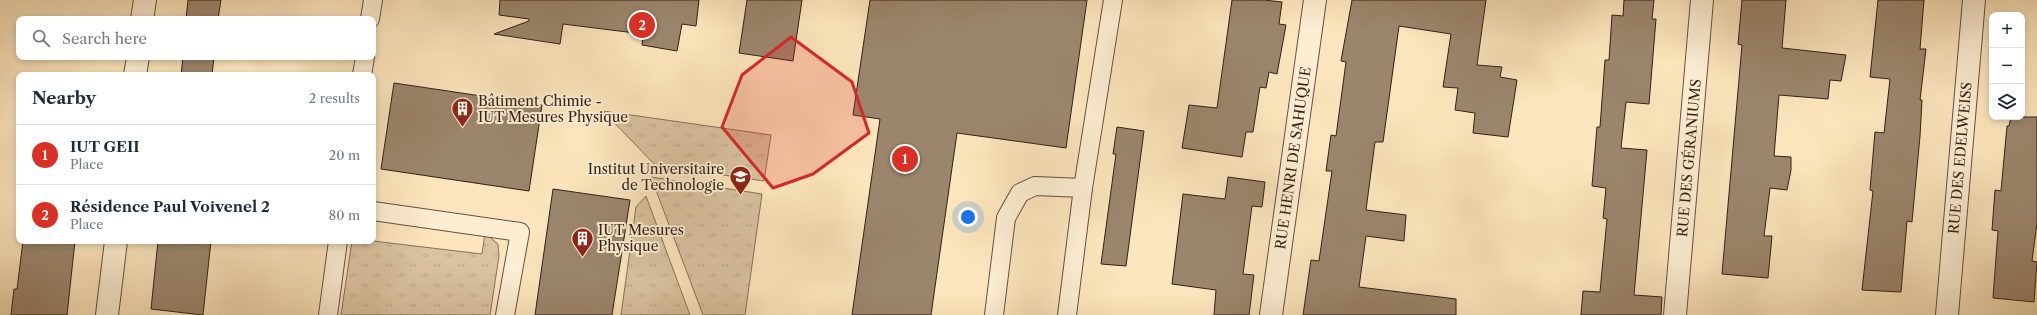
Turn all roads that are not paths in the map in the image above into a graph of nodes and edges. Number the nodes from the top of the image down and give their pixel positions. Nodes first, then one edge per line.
1 (145, 0) edge
2 (373, 0) edge
3 (1113, 0) edge
4 (1315, 0) edge
5 (1702, 0) edge
6 (1974, 0) edge
7 (142, 16) edge
8 (370, 16) edge
9 (138, 60) edge
10 (364, 60) edge
11 (136, 72) edge
12 (362, 72) edge
13 (1083, 188) junction
14 (376, 211) edge
15 (116, 244) edge
16 (338, 244) edge
17 (1680, 314) edge
18 (107, 315) edge
19 (328, 315) edge
20 (505, 315) edge
21 (994, 315) edge
22 (1067, 315) edge
23 (1271, 315) edge
24 (1947, 315) edge

1 - 7 street
2 - 8 lane
3 - 13 lane
4 - 23 street, RUE HENRI DE SAHUQUE
5 - 17 street, RUE DES GÉRANIUMS
6 - 24 street, RUE DES EDELWEISS
9 - 11 street
10 - 12 lane
13 - 21 lane
13 - 22 lane
14 - 20 lane
15 - 18 street
16 - 19 lane

